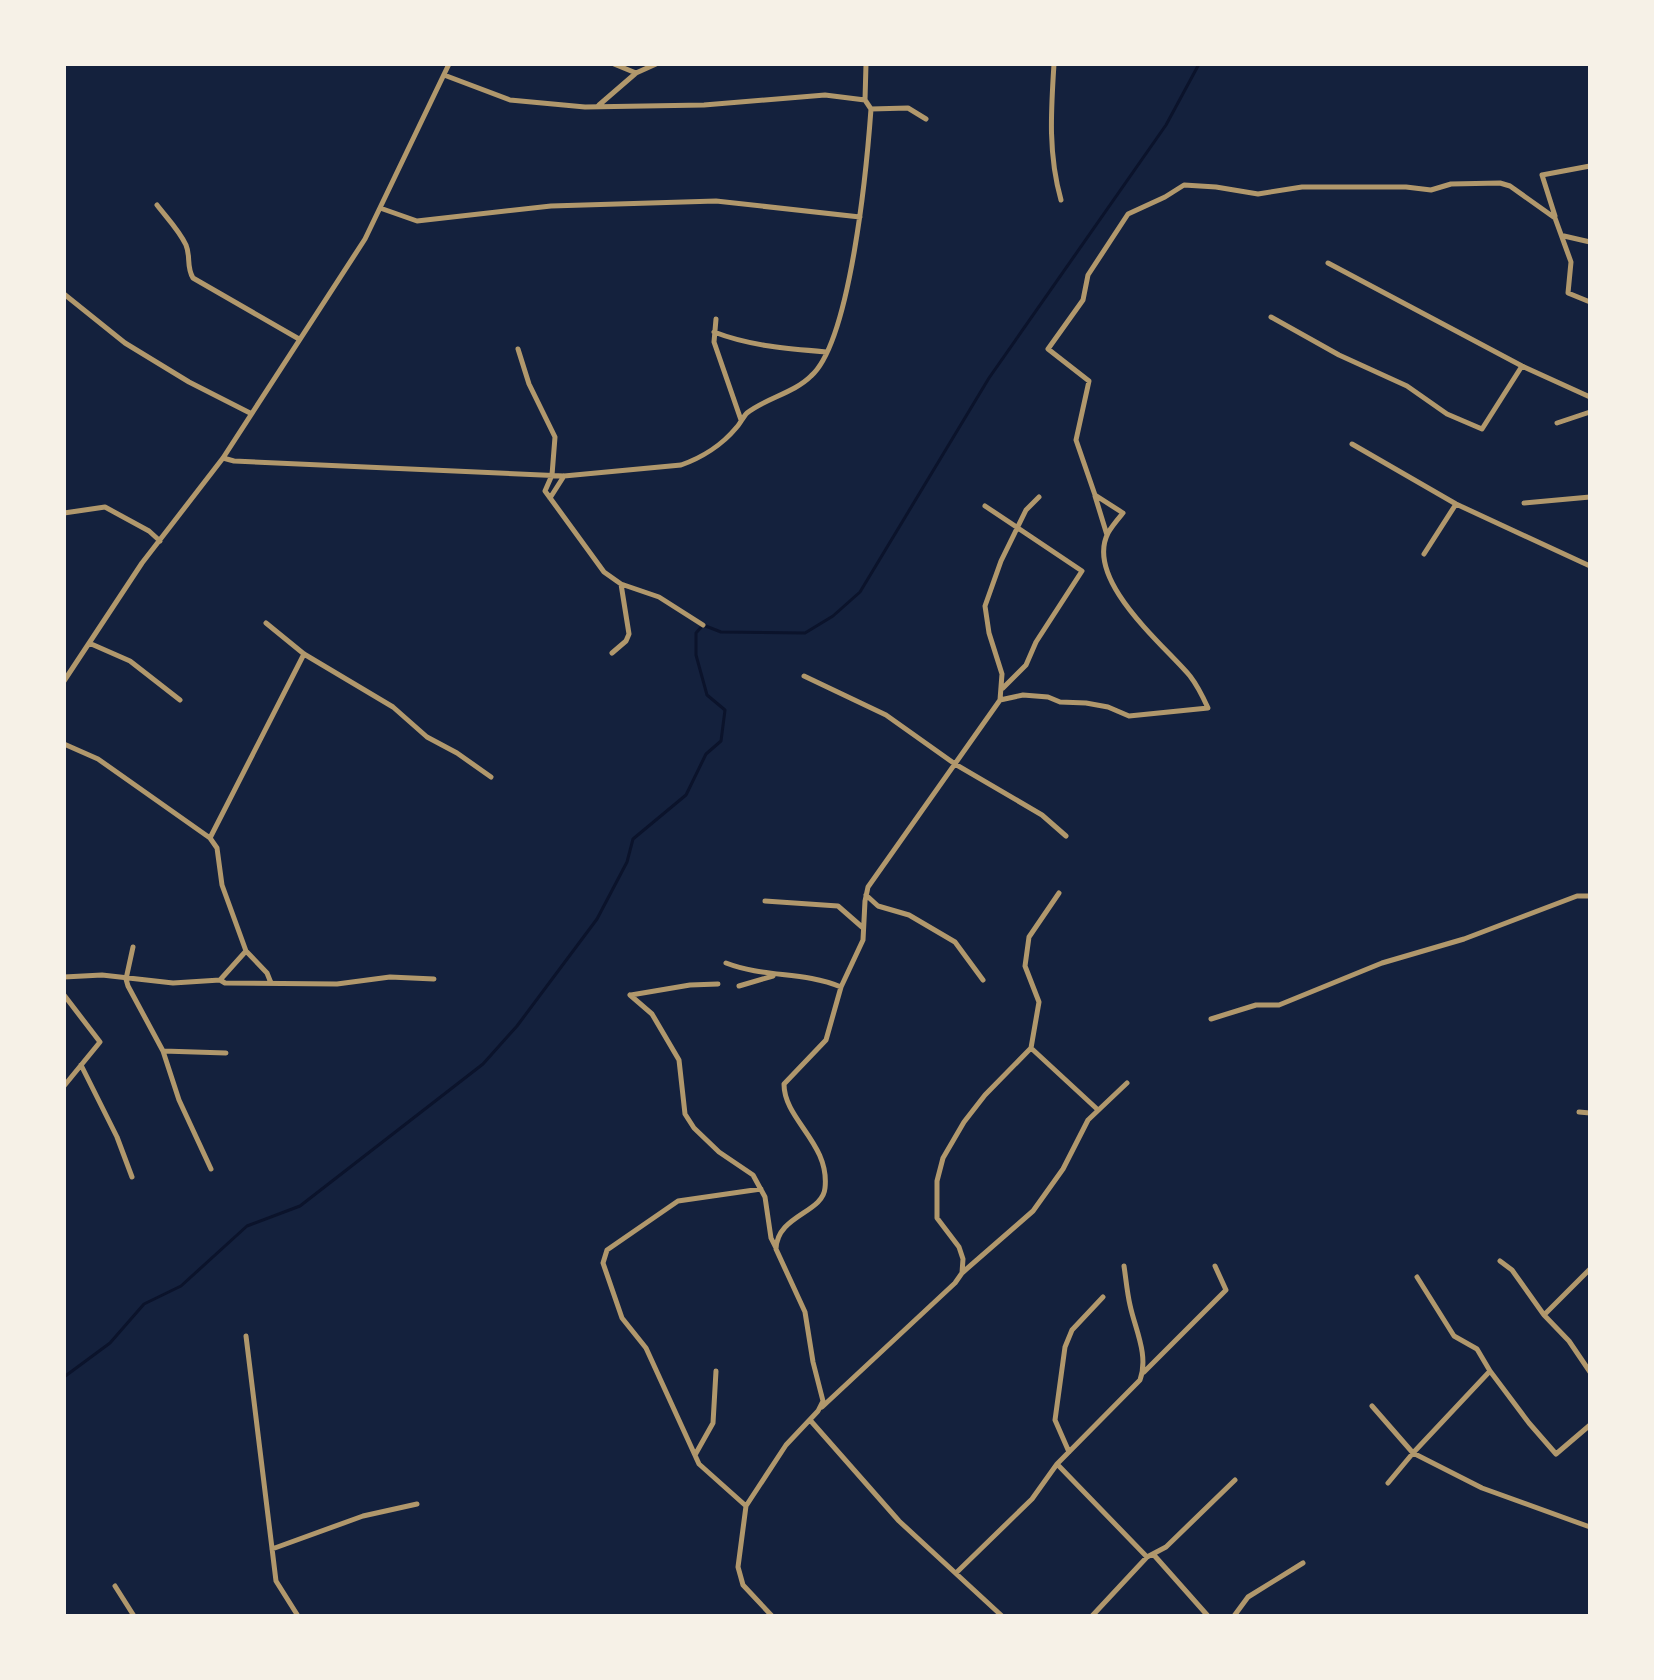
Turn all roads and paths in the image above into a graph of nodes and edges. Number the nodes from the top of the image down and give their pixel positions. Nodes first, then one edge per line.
1 (449, 64) edge
2 (614, 64) edge
3 (656, 64) edge
4 (866, 64) edge
5 (1054, 64) edge
6 (636, 73) junction
7 (444, 75) junction
8 (865, 100) junction
9 (598, 106) junction
10 (871, 109) junction
11 (926, 119) dead end
12 (1590, 166) edge
13 (1061, 200) dead end
14 (157, 205) dead end
15 (380, 208) junction
16 (860, 217) junction
17 (1555, 218) junction
18 (1564, 236) junction
19 (1590, 242) edge
20 (1328, 263) dead end
21 (64, 294) edge
22 (1590, 302) edge
23 (1271, 317) dead end
24 (716, 319) dead end
25 (714, 332) junction
26 (299, 339) junction
27 (518, 349) dead end
28 (828, 352) junction
29 (1522, 366) junction
30 (1590, 397) edge
31 (1590, 412) edge
32 (250, 413) junction
33 (741, 421) junction
34 (1557, 423) dead end
35 (1352, 444) dead end
36 (223, 458) junction
37 (552, 475) junction
38 (564, 476) junction
39 (1095, 495) junction
40 (1039, 497) dead end
41 (1590, 497) edge
42 (550, 498) junction
43 (1524, 503) dead end
44 (1456, 504) junction
45 (985, 506) dead end
46 (64, 513) edge
47 (1018, 526) junction
48 (1107, 535) junction
49 (160, 541) junction
50 (1424, 554) dead end
51 (1590, 566) edge
52 (621, 584) junction
53 (266, 623) dead end
54 (703, 625) dead end
55 (89, 643) junction
56 (612, 653) dead end
57 (304, 654) junction
58 (804, 676) dead end
59 (64, 681) edge
60 (1002, 688) junction
61 (180, 700) dead end
62 (1000, 700) junction
63 (64, 744) edge
64 (955, 764) junction
65 (491, 777) dead end
66 (1066, 836) dead end
67 (210, 838) junction
68 (1059, 893) dead end
69 (866, 895) junction
70 (1590, 896) edge
71 (765, 901) dead end
72 (862, 927) junction
73 (133, 947) dead end
74 (246, 951) junction
75 (726, 963) dead end
76 (777, 974) junction
77 (64, 977) edge
78 (126, 979) junction
79 (434, 979) dead end
80 (220, 980) junction
81 (983, 980) dead end
82 (271, 983) junction
83 (718, 984) dead end
84 (739, 986) dead end
85 (841, 987) junction
86 (64, 995) edge
87 (1211, 1019) dead end
88 (1031, 1048) junction
89 (163, 1051) junction
90 (226, 1053) dead end
91 (81, 1065) junction
92 (1127, 1083) dead end
93 (64, 1086) edge
94 (1097, 1109) junction
95 (1579, 1112) dead end
96 (1590, 1113) edge
97 (211, 1169) dead end
98 (132, 1177) dead end
99 (761, 1189) junction
100 (776, 1249) junction
101 (1500, 1261) dead end
102 (1124, 1266) dead end
103 (1215, 1266) dead end
104 (1590, 1269) edge
105 (962, 1273) junction
106 (1417, 1277) dead end
107 (1103, 1297) dead end
108 (1544, 1315) junction
109 (246, 1336) dead end
110 (716, 1371) dead end
111 (1490, 1371) junction
112 (1590, 1372) edge
113 (1143, 1373) junction
114 (1372, 1406) dead end
115 (818, 1411) junction
116 (810, 1419) junction
117 (1590, 1425) edge
118 (1069, 1452) junction
119 (1413, 1453) junction
120 (695, 1455) junction
121 (1057, 1464) junction
122 (1235, 1480) dead end
123 (1388, 1483) dead end
124 (417, 1504) dead end
125 (746, 1506) junction
126 (1590, 1527) edge
127 (272, 1549) junction
128 (1150, 1556) junction
129 (1303, 1563) dead end
130 (956, 1573) junction
131 (115, 1586) dead end
132 (134, 1616) edge
133 (298, 1616) edge
134 (772, 1616) edge
135 (1002, 1616) edge
136 (1092, 1616) edge
137 (1208, 1616) edge
138 (1234, 1616) edge

1 - 7 street
2 - 6 street
3 - 6 street
4 - 8 street
5 - 13 street
6 - 9 street
7 - 9 street
7 - 15 street
8 - 9 street
8 - 10 street
10 - 11 street
10 - 16 street
12 - 17 street
14 - 26 street
15 - 16 street
15 - 26 street
16 - 28 street
17 - 18 street
17 - 39 street
18 - 19 street
18 - 22 street
20 - 29 street
21 - 32 street
23 - 29 street
24 - 25 street
25 - 28 street
25 - 33 street
26 - 32 street
27 - 37 street
28 - 33 street
29 - 30 street
31 - 34 street
32 - 36 street
33 - 38 street
35 - 44 street
36 - 37 street
36 - 49 street
37 - 38 street
37 - 42 street
38 - 42 street
39 - 48 street
39 - 48 street
40 - 47 street
41 - 43 street
42 - 52 street
44 - 50 street
44 - 51 street
45 - 47 street
46 - 49 street
47 - 60 street
47 - 60 street
48 - 62 street
49 - 55 street
52 - 54 street
52 - 56 street
53 - 57 street
55 - 59 street
55 - 61 street
57 - 65 street
57 - 67 street
58 - 64 street
60 - 62 street
62 - 64 street
63 - 67 street
64 - 66 street
64 - 69 street
67 - 74 street
68 - 88 street
69 - 72 street
69 - 81 street
70 - 87 street
71 - 72 street
72 - 85 street
73 - 78 street
74 - 80 street
74 - 82 street
75 - 76 street
76 - 84 street
76 - 85 street
77 - 78 street
78 - 80 street
78 - 89 street
79 - 82 street
80 - 82 street
83 - 99 street
85 - 100 street
86 - 91 street
88 - 94 street
88 - 105 street
89 - 90 street
89 - 97 street
91 - 93 street
91 - 98 street
92 - 94 street
94 - 105 street
95 - 96 street
99 - 100 street
99 - 120 street
100 - 115 street
101 - 108 street
102 - 113 street
103 - 113 street
104 - 108 street
105 - 115 street
106 - 111 street
107 - 118 street
108 - 112 street
109 - 127 street
110 - 120 street
111 - 117 street
111 - 119 street
113 - 118 street
114 - 119 street
115 - 116 street
116 - 125 street
116 - 130 street
118 - 121 street
119 - 123 street
119 - 126 street
120 - 125 street
121 - 128 street
121 - 130 street
122 - 128 street
124 - 127 street
125 - 134 street
127 - 133 street
128 - 136 street
128 - 137 street
129 - 138 street
130 - 135 street
131 - 132 street

